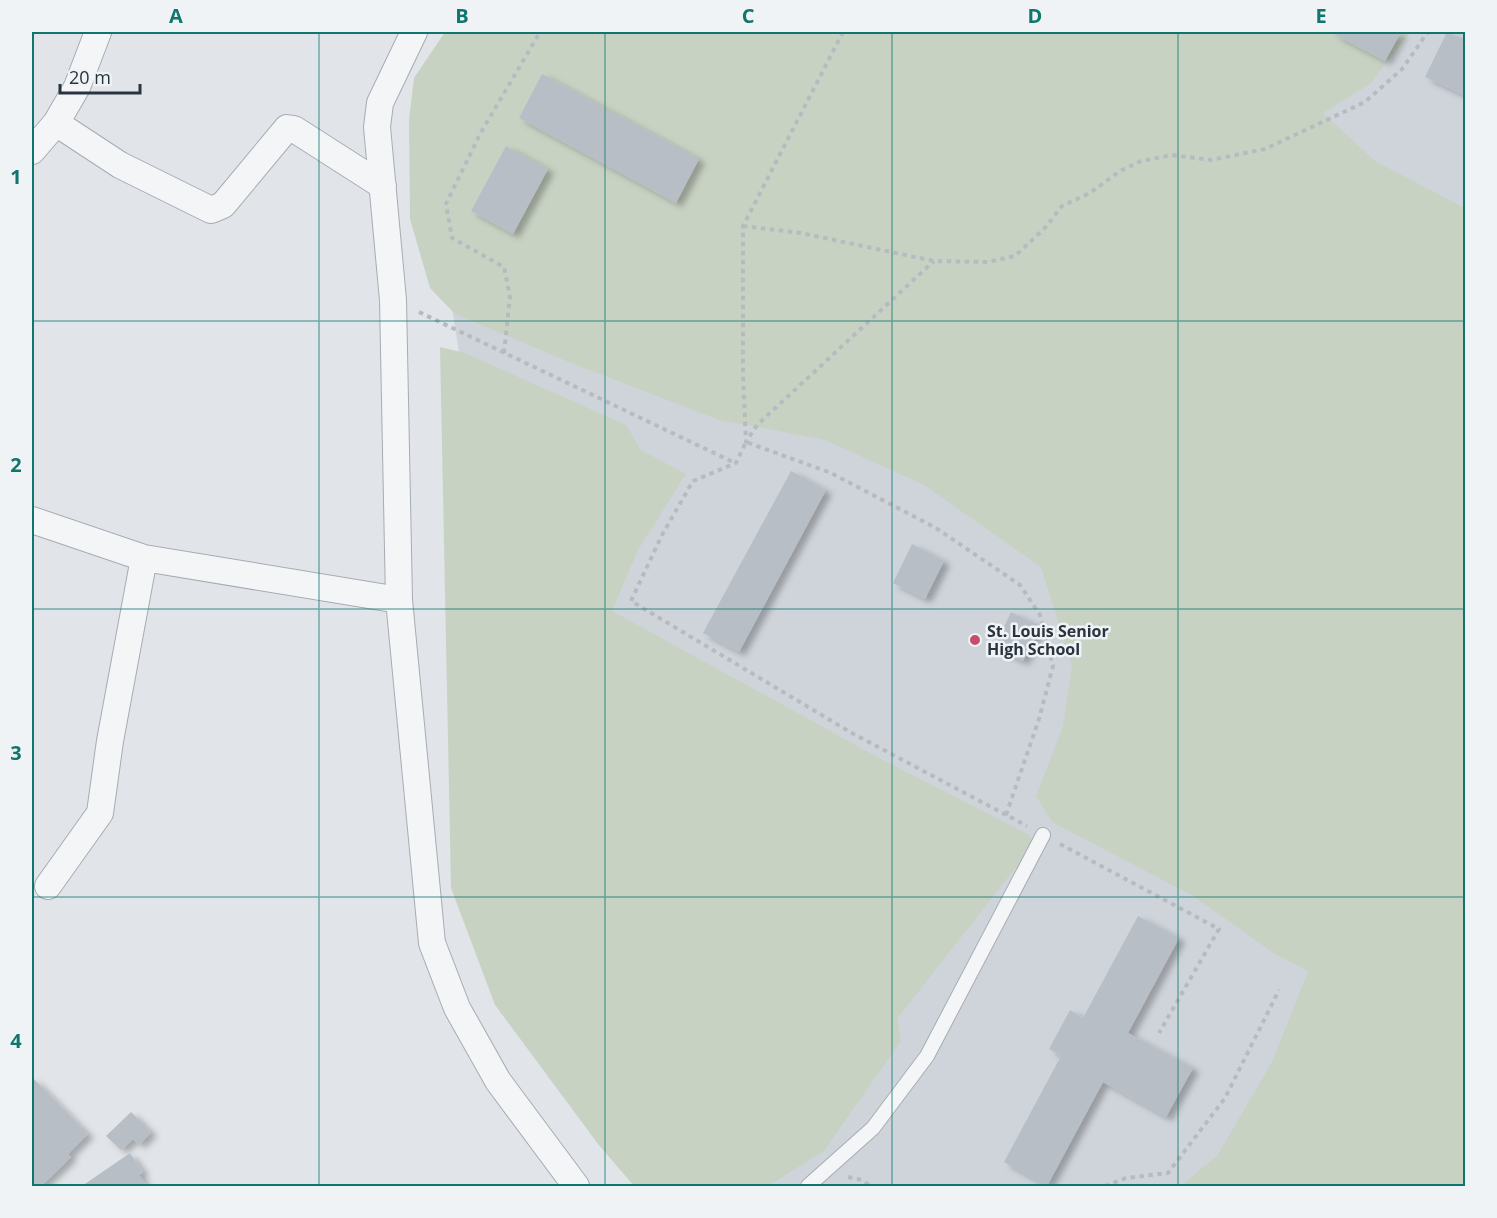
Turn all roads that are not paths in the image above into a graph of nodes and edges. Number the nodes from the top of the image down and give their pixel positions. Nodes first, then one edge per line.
1 (98, 32) edge
2 (414, 32) edge
3 (57, 123) junction
4 (32, 151) edge
5 (383, 186) junction
6 (32, 520) edge
7 (144, 558) junction
8 (399, 600) junction
9 (1043, 835) road end
10 (48, 886) dead end
11 (576, 1186) edge
12 (808, 1186) edge

1 - 3 street
2 - 5 street
3 - 4 street
3 - 5 street
5 - 8 street
6 - 7 street
7 - 8 street
7 - 10 street
8 - 11 street
9 - 12 lane

